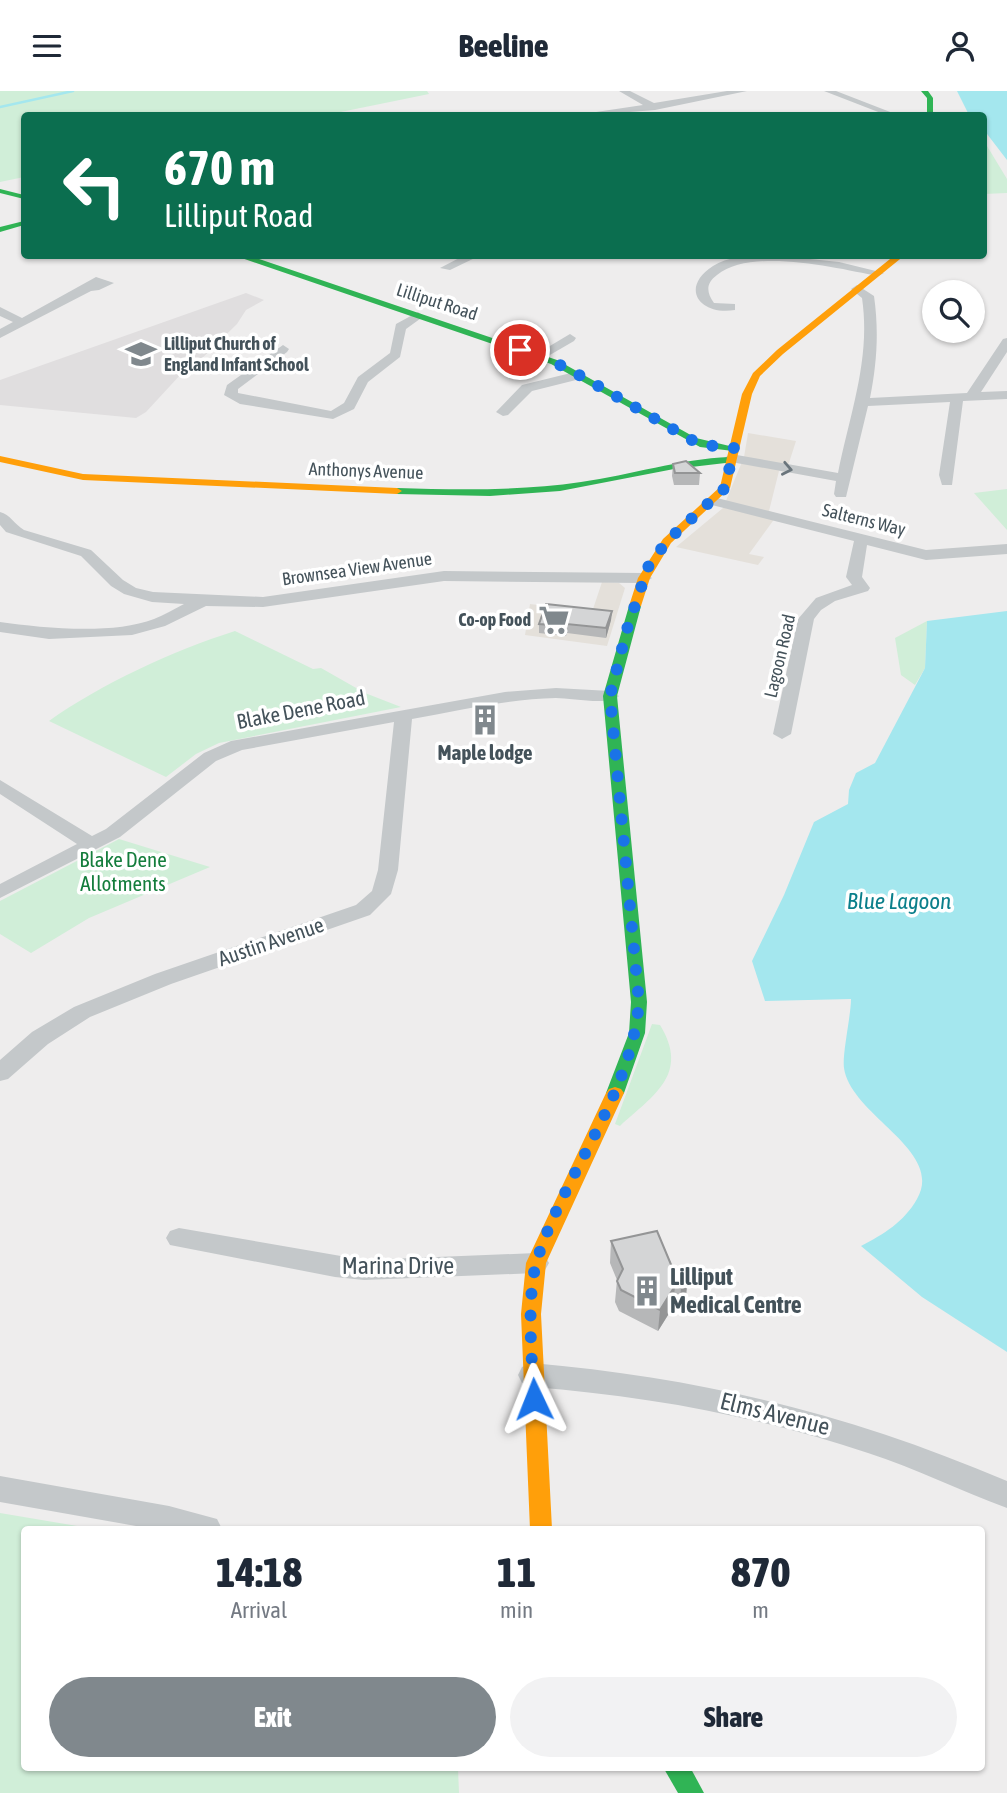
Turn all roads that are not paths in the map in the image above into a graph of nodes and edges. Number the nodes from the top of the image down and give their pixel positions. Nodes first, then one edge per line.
1 (623, 91) edge
2 (739, 91) edge
3 (828, 91) edge
4 (923, 91) edge
5 (655, 107) junction
6 (626, 112) edge
7 (885, 112) edge
8 (930, 112) edge
9 (0, 191) edge
10 (21, 196) edge
11 (21, 224) edge
12 (0, 230) edge
13 (249, 259) edge
14 (467, 259) edge
15 (741, 259) edge
16 (781, 259) edge
17 (896, 259) edge
18 (446, 268) dead end
19 (878, 273) junction
20 (89, 287) dead end
21 (857, 289) junction
22 (840, 303) junction
23 (731, 307) dead end
24 (869, 310) junction
25 (0, 311) edge
26 (418, 316) junction
27 (23, 323) junction
28 (0, 334) edge
29 (570, 338) dead end
30 (1007, 342) edge
31 (284, 349) dead end
32 (539, 356) junction
33 (579, 375) junction
34 (1007, 395) edge
35 (964, 397) junction
36 (861, 402) junction
37 (503, 412) dead end
38 (732, 455) junction
39 (0, 459) edge
40 (843, 478) junction
41 (947, 482) dead end
42 (841, 494) dead end
43 (713, 501) junction
44 (0, 516) edge
45 (862, 540) junction
46 (1007, 547) edge
47 (643, 578) junction
48 (203, 601) junction
49 (0, 627) edge
50 (610, 696) junction
51 (404, 714) junction
52 (782, 734) dead end
53 (0, 786) edge
54 (92, 845) junction
55 (0, 892) edge
56 (0, 1073) edge
57 (179, 1238) dead end
58 (536, 1263) junction
59 (532, 1375) junction
60 (0, 1489) edge
61 (1007, 1495) edge
62 (194, 1526) edge
63 (541, 1526) edge
64 (678, 1771) edge
65 (692, 1793) edge

1 - 5 street
2 - 5 street
3 - 7 street
4 - 8 main road
5 - 6 street
9 - 10 main road
11 - 12 main road
13 - 26 main road, Lilliput Road
14 - 18 street
15 - 23 street
16 - 19 street
17 - 19 main road
19 - 21 main road
20 - 27 street
21 - 22 main road
21 - 24 street
22 - 24 street
22 - 38 main road
24 - 36 street
25 - 27 street
26 - 31 street
26 - 32 main road, Lilliput Road
27 - 28 street
29 - 32 street
30 - 35 street
32 - 33 main road, Lilliput Road
33 - 37 street
33 - 38 main road, Lilliput Road
34 - 35 street
35 - 36 street
35 - 41 street
36 - 40 street
38 - 39 main road, Anthonys Avenue
38 -> 40 street
38 - 43 main road
40 - 42 street
43 - 45 street, Salterns Way
43 - 47 main road
44 - 48 street, Brownsea View Avenue
45 - 46 street, Salterns Way
45 - 52 street, Lagoon Road
47 - 48 street, Brownsea View Avenue
47 - 50 main road
48 - 49 street, Brownsea View Avenue
50 - 51 street, Blake Dene Road
50 - 58 main road
51 - 54 street, Blake Dene Road
51 - 56 street, Austin Avenue
53 - 54 street
54 - 55 street, Blake Dene Road
57 - 58 street, Marina Drive
58 - 59 main road
59 - 61 street, Elms Avenue
59 - 63 main road
60 - 62 street
64 - 65 main road

